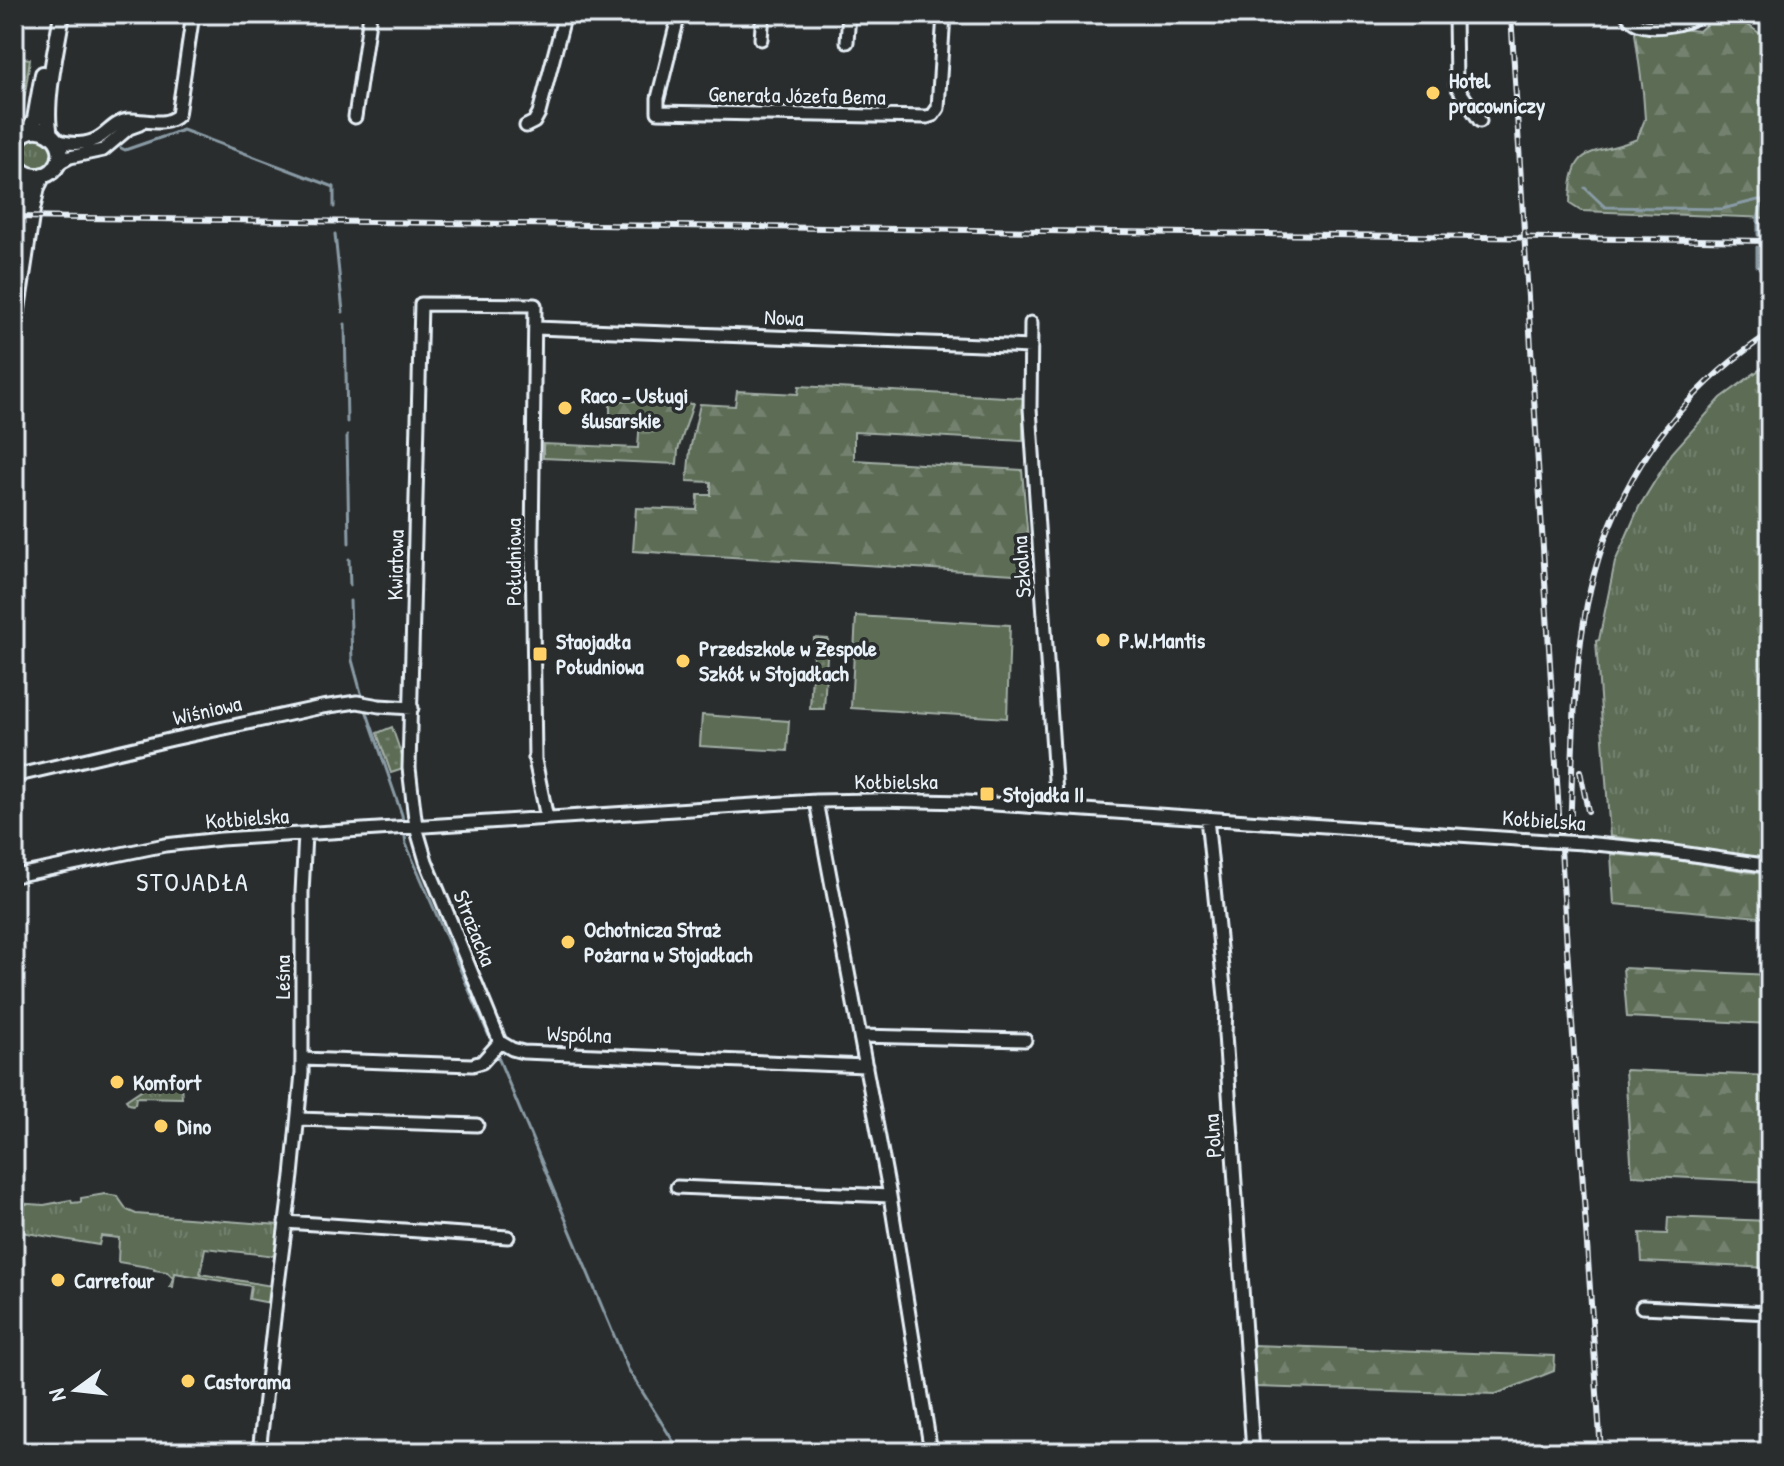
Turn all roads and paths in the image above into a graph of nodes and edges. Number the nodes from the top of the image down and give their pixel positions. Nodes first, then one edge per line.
1 (53, 14) edge
2 (62, 14) edge
3 (193, 14) edge
4 (370, 14) edge
5 (565, 14) edge
6 (679, 14) edge
7 (763, 14) edge
8 (849, 14) edge
9 (944, 14) edge
10 (1455, 14) edge
11 (1626, 14) edge
12 (1703, 14) edge
13 (761, 39) dead end
14 (847, 42) dead end
15 (355, 117) dead end
16 (1480, 121) dead end
17 (145, 122) junction
18 (526, 126) dead end
19 (28, 131) junction
20 (53, 137) junction
21 (14, 146) edge
22 (16, 164) edge
23 (57, 164) junction
24 (43, 175) junction
25 (14, 280) edge
26 (535, 305) joint
27 (1031, 323) dead end
28 (536, 328) junction
29 (14, 329) edge
30 (1031, 347) junction
31 (412, 708) junction
32 (14, 776) edge
33 (816, 801) junction
34 (1057, 809) junction
35 (547, 818) junction
36 (1207, 818) junction
37 (408, 828) junction
38 (305, 834) junction
39 (1770, 866) edge
40 (17, 877) edge
41 (860, 1036) junction
42 (1025, 1040) dead end
43 (497, 1046) junction
44 (302, 1059) junction
45 (866, 1066) junction
46 (298, 1119) junction
47 (477, 1125) dead end
48 (677, 1187) dead end
49 (890, 1196) junction
50 (285, 1222) junction
51 (508, 1237) dead end
52 (1642, 1307) dead end
53 (1770, 1313) edge
54 (259, 1452) edge
55 (931, 1452) edge
56 (1253, 1452) edge

1 - 19 main road
2 - 20 main road
3 - 17 street
4 - 15 street
5 - 18 street
6 - 9 street, Generała Józefa Bema
7 - 13 street
8 - 14 street
10 - 16 street
11 - 12 street
17 - 20 street
17 - 23 street
19 - 20 main road
19 - 21 main road
20 - 23 main road
22 - 24 main road
22 - 25 main road
23 - 24 main road
24 - 29 main road
26 - 28 street, Południowa
26 - 31 street, Kwiatowa
27 - 30 street, Szkolna
28 - 30 street, Nowa
28 - 35 street, Południowa
30 - 34 street, Szkolna
31 - 32 street, Wiśniowa
31 - 37 street, Kwiatowa
33 - 34 street, Kołbielska
33 - 35 street, Kołbielska
33 - 41 street
34 - 36 street, Kołbielska
35 - 37 street, Kołbielska
36 - 39 street, Kołbielska, bridge
36 - 56 street, Polna
37 - 38 street, Kołbielska
37 - 43 street, Strażacka
38 - 40 street, Kołbielska
38 - 44 street, Leśna
41 - 42 street
41 - 45 street
43 - 44 street
43 - 45 street, Wspólna
44 - 46 street, Leśna
45 - 49 street
46 - 47 street
46 - 50 street, Leśna
48 - 49 street
49 - 55 street
50 - 51 street
50 - 54 street, Leśna
52 - 53 street

